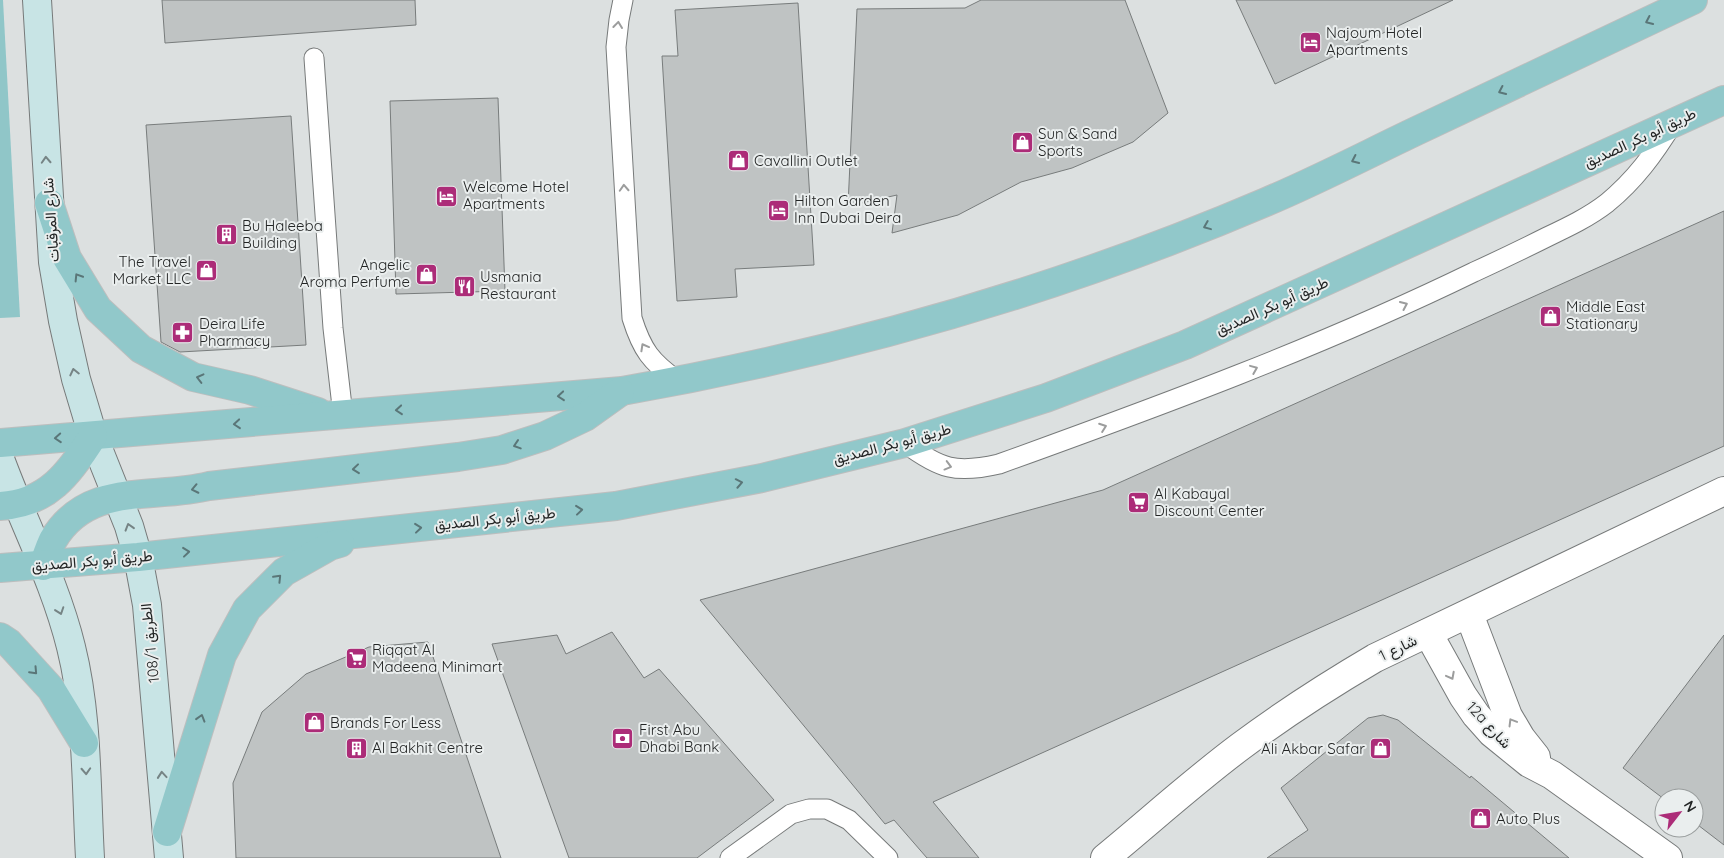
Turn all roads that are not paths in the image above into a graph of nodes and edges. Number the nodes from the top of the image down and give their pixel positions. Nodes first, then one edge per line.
1 (37, 0) edge
2 (623, 0) edge
3 (1693, 0) edge
4 (314, 58) dead end
5 (1724, 100) edge
6 (1673, 123) junction
7 (49, 203) junction
8 (678, 381) junction
9 (622, 391) junction
10 (337, 416) junction
11 (93, 436) junction
12 (0, 443) edge
13 (905, 443) junction
14 (0, 459) edge
15 (1724, 491) edge
16 (119, 496) junction
17 (9, 506) edge
18 (384, 531) junction
19 (138, 557) junction
20 (43, 566) junction
21 (0, 568) edge
22 (1469, 614) junction
23 (1428, 633) junction
24 (0, 637) edge
25 (84, 744) junction
26 (1552, 775) junction
27 (168, 845) edge
28 (90, 858) edge
29 (730, 858) edge
30 (888, 858) edge
31 (1105, 858) edge
32 (1668, 858) edge

7 -> 1 street, شارع المرقبات
8 -> 2 lane
3 -> 8 main road
4 - 10 lane
5 - 6 main road, طريق أبو بكر الصديق
6 - 13 main road, طريق أبو بكر الصديق
13 -> 6 lane
10 -> 7 main road
11 -> 7 street, شارع المرقبات
8 - 9 main road
9 -> 10 main road
9 -> 16 main road
10 -> 11 main road
11 -> 12 main road
11 - 16 street, 108/1 الطريق
11 - 17 main road
18 -> 13 main road, طريق أبو بكر الصديق
14 - 17 street
15 - 22 street, شارع 1
19 -> 16 street, 108/1 الطريق
16 - 20 main road
17 - 20 street
19 -> 18 main road, طريق أبو بكر الصديق
27 -> 18 main road
19 - 20 main road, طريق أبو بكر الصديق
27 -> 19 street, 108/1 الطريق
20 - 21 main road, طريق أبو بكر الصديق
20 -> 25 street
22 - 23 street, شارع 1
26 -> 22 street, 12a شارع
23 -> 26 street, 12a شارع
23 - 31 street, شارع 1
24 -> 25 main road
25 -> 28 street
26 - 32 street, 12a شارع
29 - 30 lane

